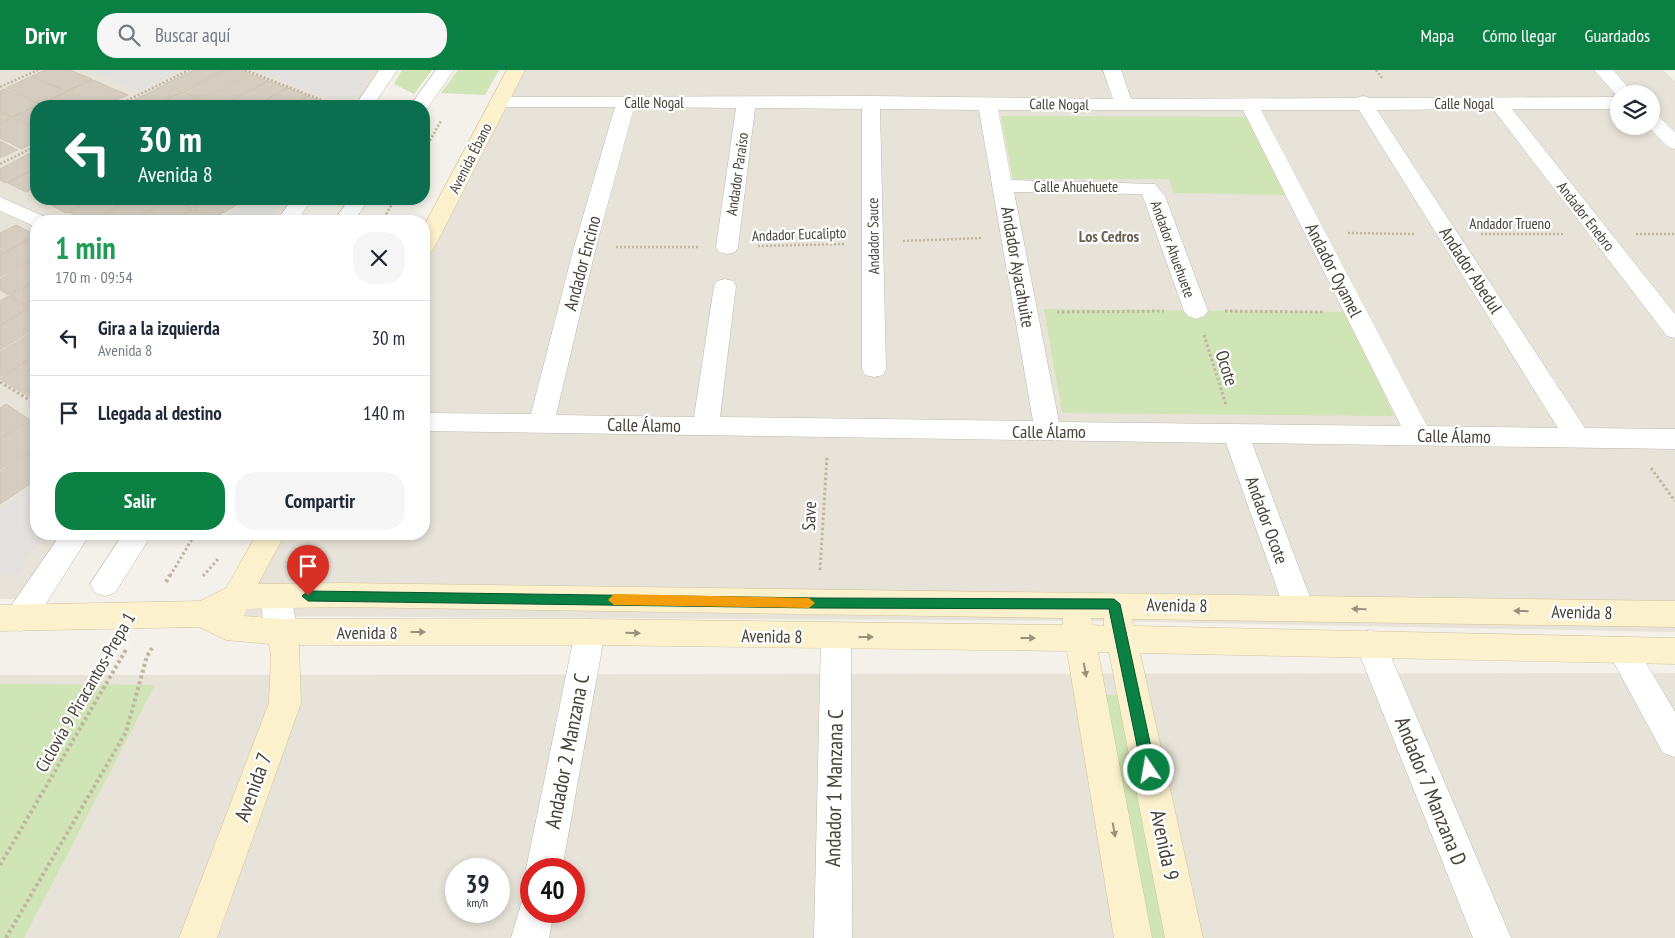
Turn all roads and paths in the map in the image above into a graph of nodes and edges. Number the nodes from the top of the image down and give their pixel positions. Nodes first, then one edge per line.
1 (38, 70) edge
2 (189, 70) edge
3 (245, 70) edge
4 (388, 70) edge
5 (445, 70) edge
6 (516, 70) edge
7 (1112, 70) edge
8 (1603, 70) edge
9 (1617, 85) edge
10 (0, 87) edge
11 (128, 100) edge
12 (322, 100) edge
13 (368, 100) edge
14 (423, 100) edge
15 (499, 101) junction
16 (626, 102) junction
17 (746, 102) junction
18 (871, 102) junction
19 (1363, 102) junction
20 (987, 103) junction
21 (1498, 103) junction
22 (1610, 103) edge
23 (1124, 104) junction
24 (1250, 104) junction
25 (1660, 129) edge
26 (1675, 143) edge
27 (30, 149) edge
28 (0, 164) edge
29 (1003, 186) junction
30 (1148, 188) joint
31 (3, 208) edge
32 (30, 218) edge
33 (1315, 233) junction
34 (430, 234) edge
35 (1448, 234) junction
36 (1600, 234) junction
37 (1675, 234) edge
38 (1012, 236) junction
39 (873, 243) junction
40 (585, 247) junction
41 (727, 247) junction
42 (726, 286) dead end
43 (1196, 311) joint
44 (1675, 330) edge
45 (874, 369) dead end
46 (0, 382) edge
47 (30, 400) edge
48 (430, 422) edge
49 (541, 424) junction
50 (706, 426) junction
51 (828, 430) junction
52 (1048, 431) junction
53 (1234, 432) junction
54 (1419, 435) junction
55 (1578, 438) junction
56 (1675, 440) edge
57 (71, 540) edge
58 (134, 540) edge
59 (192, 540) edge
60 (268, 540) edge
61 (105, 584) dead end
62 (275, 596) junction
63 (236, 597) junction
64 (818, 603) junction
65 (1075, 604) junction
66 (1114, 604) junction
67 (1300, 608) junction
68 (1675, 614) edge
69 (158, 616) junction
70 (10, 618) edge
71 (215, 621) junction
72 (282, 632) junction
73 (590, 632) junction
74 (836, 637) junction
75 (1080, 639) junction
76 (1122, 639) junction
77 (1370, 643) junction
78 (1622, 650) junction
79 (1675, 651) edge
80 (1675, 742) edge
81 (546, 858) edge
82 (0, 865) edge
83 (533, 923) edge
84 (6, 938) edge
85 (198, 938) edge
86 (530, 938) edge
87 (833, 938) edge
88 (1133, 938) edge
89 (1184, 938) edge
90 (1492, 938) edge

1 - 10 path
2 - 11 path
3 - 12 path
4 - 13 street
5 - 14 street
6 - 15 street, Avenida Ébano
7 - 23 street
8 - 9 street
15 - 16 street, Calle Nogal
15 - 34 street, Avenida Ébano
16 - 17 street, Calle Nogal
16 - 40 street, Andador Encino
17 - 18 street, Calle Nogal
17 - 41 street, Andador Paraíso
18 - 20 street, Calle Nogal
18 - 39 street, Andador Sauce
19 - 21 street, Calle Nogal
19 - 24 street, Calle Nogal
19 - 35 street, Andador Abedul
20 - 23 street, Calle Nogal
20 - 29 street, Andador Ayacahuite
21 - 22 street, Calle Nogal
21 - 36 street, Andador Enebro
23 - 24 street, Calle Nogal
24 - 33 street, Andador Oyamel
25 - 26 street
27 - 28 path
29 - 30 street, Calle Ahuehuete
29 - 38 street, Andador Ayacahuite
30 - 43 street, Andador Ahuehuete
31 - 32 street
33 - 35 path, Andador Trueno
33 - 54 street, Andador Oyamel
35 - 36 path, Andador Trueno
35 - 55 street, Andador Abedul
36 - 37 path, Andador Trueno
36 - 44 street, Andador Enebro
38 - 39 path, Andador Eucalipto
38 - 52 street, Andador Ayacahuite
39 - 41 path, Andador Eucalipto
39 - 45 street, Andador Sauce
40 - 41 path, Andador Eucalipto
40 - 49 street, Andador Encino
42 - 50 street
43 - 53 path, Ocote
46 - 47 path
48 - 49 street, Calle Álamo
49 - 50 street, Calle Álamo
50 - 51 street, Calle Álamo
51 - 52 street, Calle Álamo
51 - 64 path, Save
52 - 53 street, Calle Álamo
53 - 54 street, Calle Álamo
53 - 67 street, Andador Ocote
54 - 55 street, Calle Álamo
55 - 56 street, Calle Álamo
57 - 70 street
58 - 61 street
59 - 69 path, Ciclovía 9 Piracantos-Prepa 1
60 - 63 street
62 - 63 street, Avenida 8
62 - 64 street, Avenida 8
62 - 72 street
63 - 71 street, Avenida 8
64 - 65 street, Avenida 8
65 - 66 street, Avenida 8
65 - 75 street
66 - 67 street, Avenida 8
66 - 76 street, Avenida 9
68 -> 67 street, Avenida 8
69 - 70 street, Avenida 8
69 - 71 street, Avenida 8
69 - 82 path, Ciclovía 9 Piracantos-Prepa 1
69 - 84 path
71 - 72 street, Avenida 8
72 -> 73 street, Avenida 8
72 - 85 street, Avenida 7
73 -> 74 street, Avenida 8
73 - 81 street, Andador 2 Manzana C
74 -> 75 street, Avenida 8
74 - 87 street, Andador 1 Manzana C
75 - 76 street, Avenida 8
75 -> 88 street
76 - 77 street, Avenida 8
76 - 89 street, Avenida 9
77 - 78 street, Avenida 8
77 - 90 street, Andador 7 Manzana D
78 - 79 street, Avenida 8
78 - 80 street
83 - 86 street

